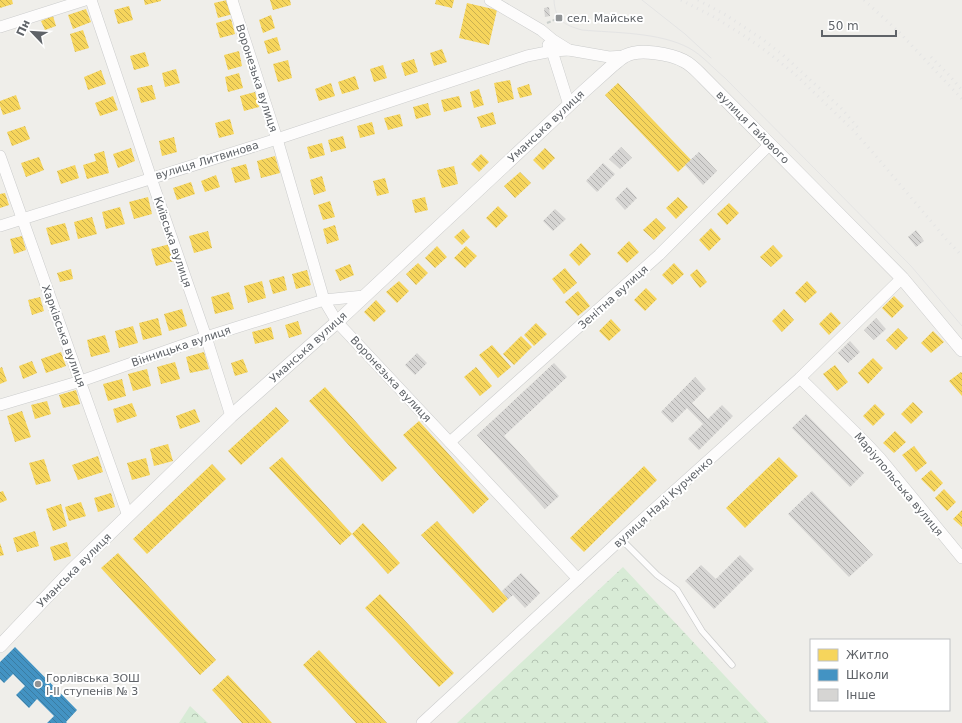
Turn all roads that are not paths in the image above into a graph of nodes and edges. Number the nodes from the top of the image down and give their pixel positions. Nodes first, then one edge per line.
1 (85, 0) edge
2 (91, 0) edge
3 (232, 0) edge
4 (490, 0) edge
5 (0, 27) edge
6 (540, 30) junction
7 (569, 50) junction
8 (552, 51) junction
9 (625, 56) junction
10 (569, 105) junction
11 (277, 139) junction
12 (770, 144) junction
13 (0, 156) edge
14 (151, 178) junction
15 (23, 219) junction
16 (0, 226) edge
17 (902, 278) junction
18 (364, 296) junction
19 (324, 300) junction
20 (337, 322) junction
21 (206, 337) junction
22 (962, 350) edge
23 (800, 378) junction
24 (80, 381) junction
25 (0, 405) edge
26 (231, 416) junction
27 (450, 442) junction
28 (128, 516) junction
29 (621, 539) junction
30 (962, 558) edge
31 (578, 578) junction
32 (0, 644) edge
33 (732, 665) dead end
34 (422, 723) edge

1 - 5 street
2 - 14 street, Київська вулиця
3 - 11 street, Воронезька вулиця
4 - 6 street, вулиця Гайового
6 - 7 street, вулиця Гайового
6 - 8 street
7 - 8 street, вулиця Литвинова
7 - 9 street, вулиця Гайового
8 - 10 street
8 - 11 street, вулиця Литвинова
9 - 10 street, Уманська вулиця
9 - 12 street, вулиця Гайового
10 - 18 street, Уманська вулиця
11 - 14 street, вулиця Литвинова
11 - 19 street, Воронезька вулиця
12 - 17 street, вулиця Гайового
12 - 27 street, Зенітна вулиця
13 - 15 street, Харківська вулиця
14 - 15 street, вулиця Литвинова
14 - 21 street, Київська вулиця
15 - 16 street, вулиця Литвинова
15 - 24 street, Харківська вулиця
17 - 22 street, вулиця Гайового
17 - 23 street, вулиця Наді Курченко
18 - 19 street, Вінницька вулиця
18 - 20 street, Уманська вулиця
19 - 20 street, Воронезька вулиця
19 - 21 street, Вінницька вулиця
20 - 26 street, Уманська вулиця
20 - 27 street, Воронезька вулиця
21 - 24 street, Вінницька вулиця
21 - 26 street, Київська вулиця
23 - 29 street, вулиця Наді Курченко
23 - 30 street, Маріупольська вулиця
24 - 25 street, Вінницька вулиця
24 - 28 street, Харківська вулиця
26 - 28 street, Уманська вулиця
27 - 31 street, Воронезька вулиця
28 - 32 street, Уманська вулиця
29 - 31 street, вулиця Наді Курченко
29 - 33 lane
31 - 34 street, вулиця Наді Курченко

